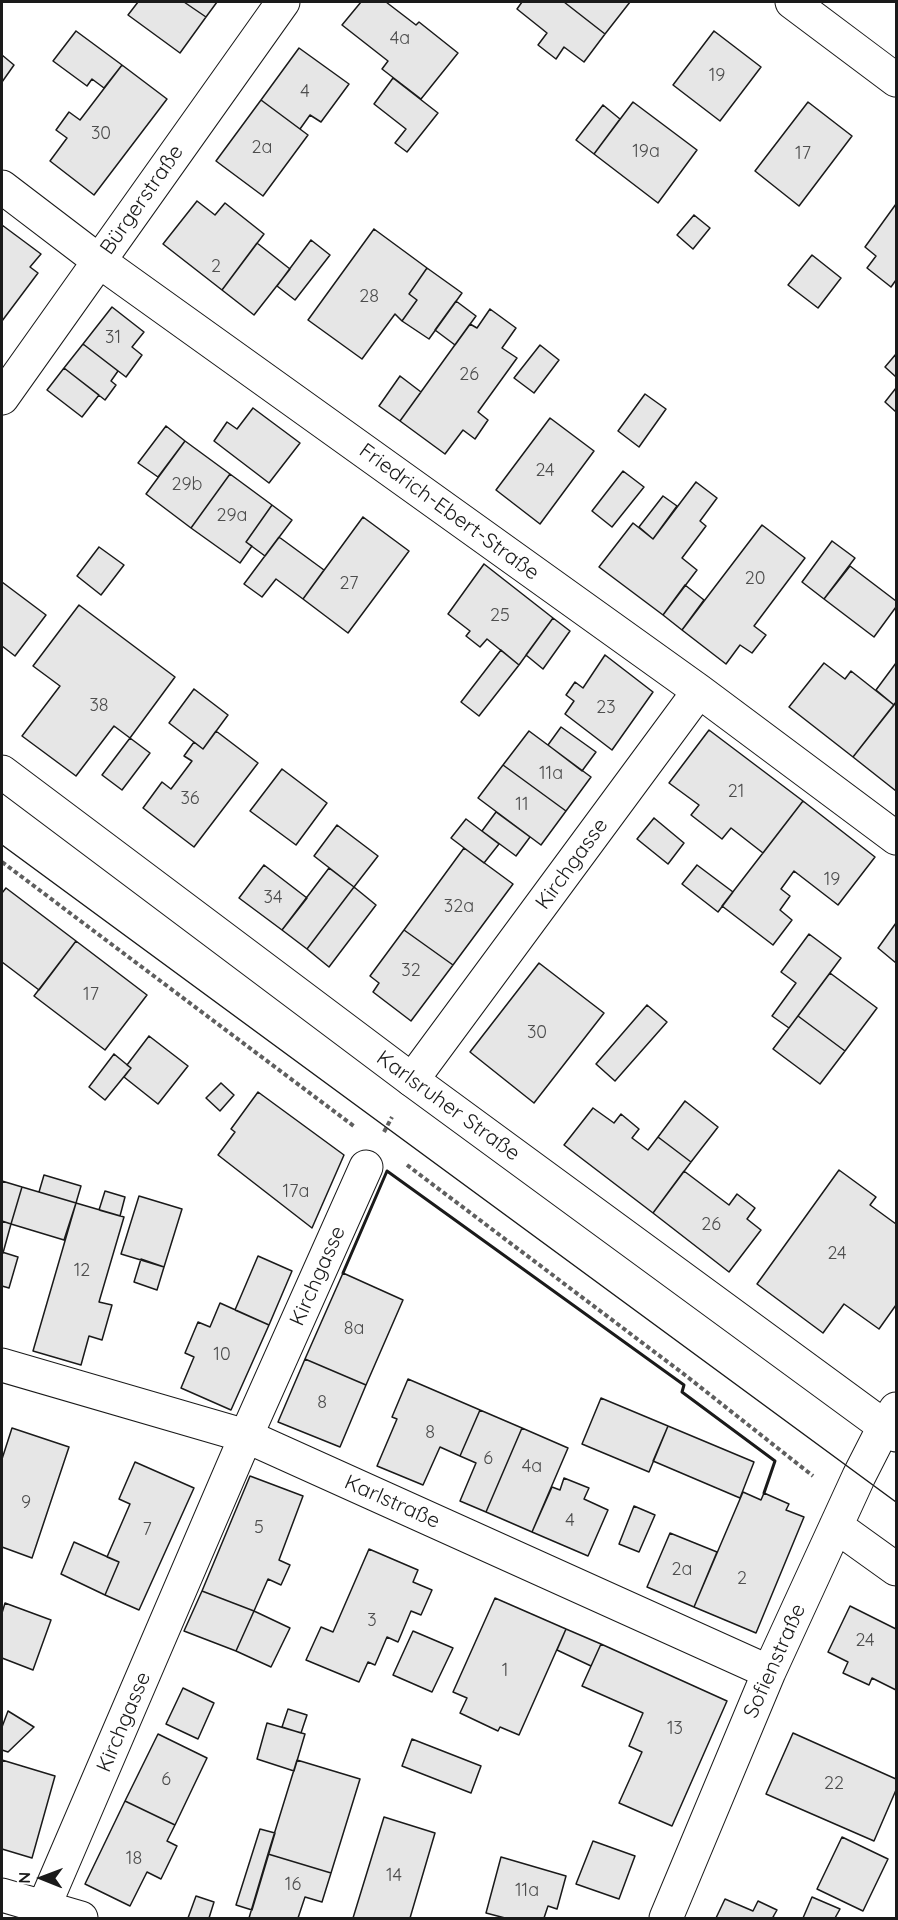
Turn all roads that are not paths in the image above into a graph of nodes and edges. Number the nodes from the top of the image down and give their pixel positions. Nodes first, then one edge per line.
1 (282, 2) edge
2 (792, 2) edge
3 (897, 80) edge
4 (2, 187) edge
5 (99, 261) junction
6 (2, 398) edge
7 (699, 691) junction
8 (2, 772) edge
9 (897, 838) edge
10 (412, 1080) junction
11 (372, 1156) road end
12 (2, 1365) edge
13 (892, 1424) edge
14 (246, 1436) junction
15 (841, 1514) junction
16 (897, 1569) edge
17 (769, 1672) junction
18 (2, 1895) edge
19 (41, 1913) edge
20 (81, 1918) edge
21 (666, 1918) edge

1 - 5 street, Bürgerstraße
2 - 3 street
4 - 5 street, Friedrich-Ebert-Straße
5 - 6 street, Bürgerstraße
5 - 7 street, Friedrich-Ebert-Straße
7 - 9 street, Friedrich-Ebert-Straße
7 - 10 street, Kirchgasse
8 - 10 street, Karlsruher Straße
10 - 13 street, Karlsruher Straße
11 - 14 street, Kirchgasse
12 - 14 street, Karlstraße
13 - 15 street, Sofienstraße
14 - 17 street, Karlstraße
14 - 19 street, Kirchgasse
15 - 16 street
15 - 17 street, Sofienstraße
17 - 21 street, Sofienstraße
18 - 19 street
19 - 20 street

